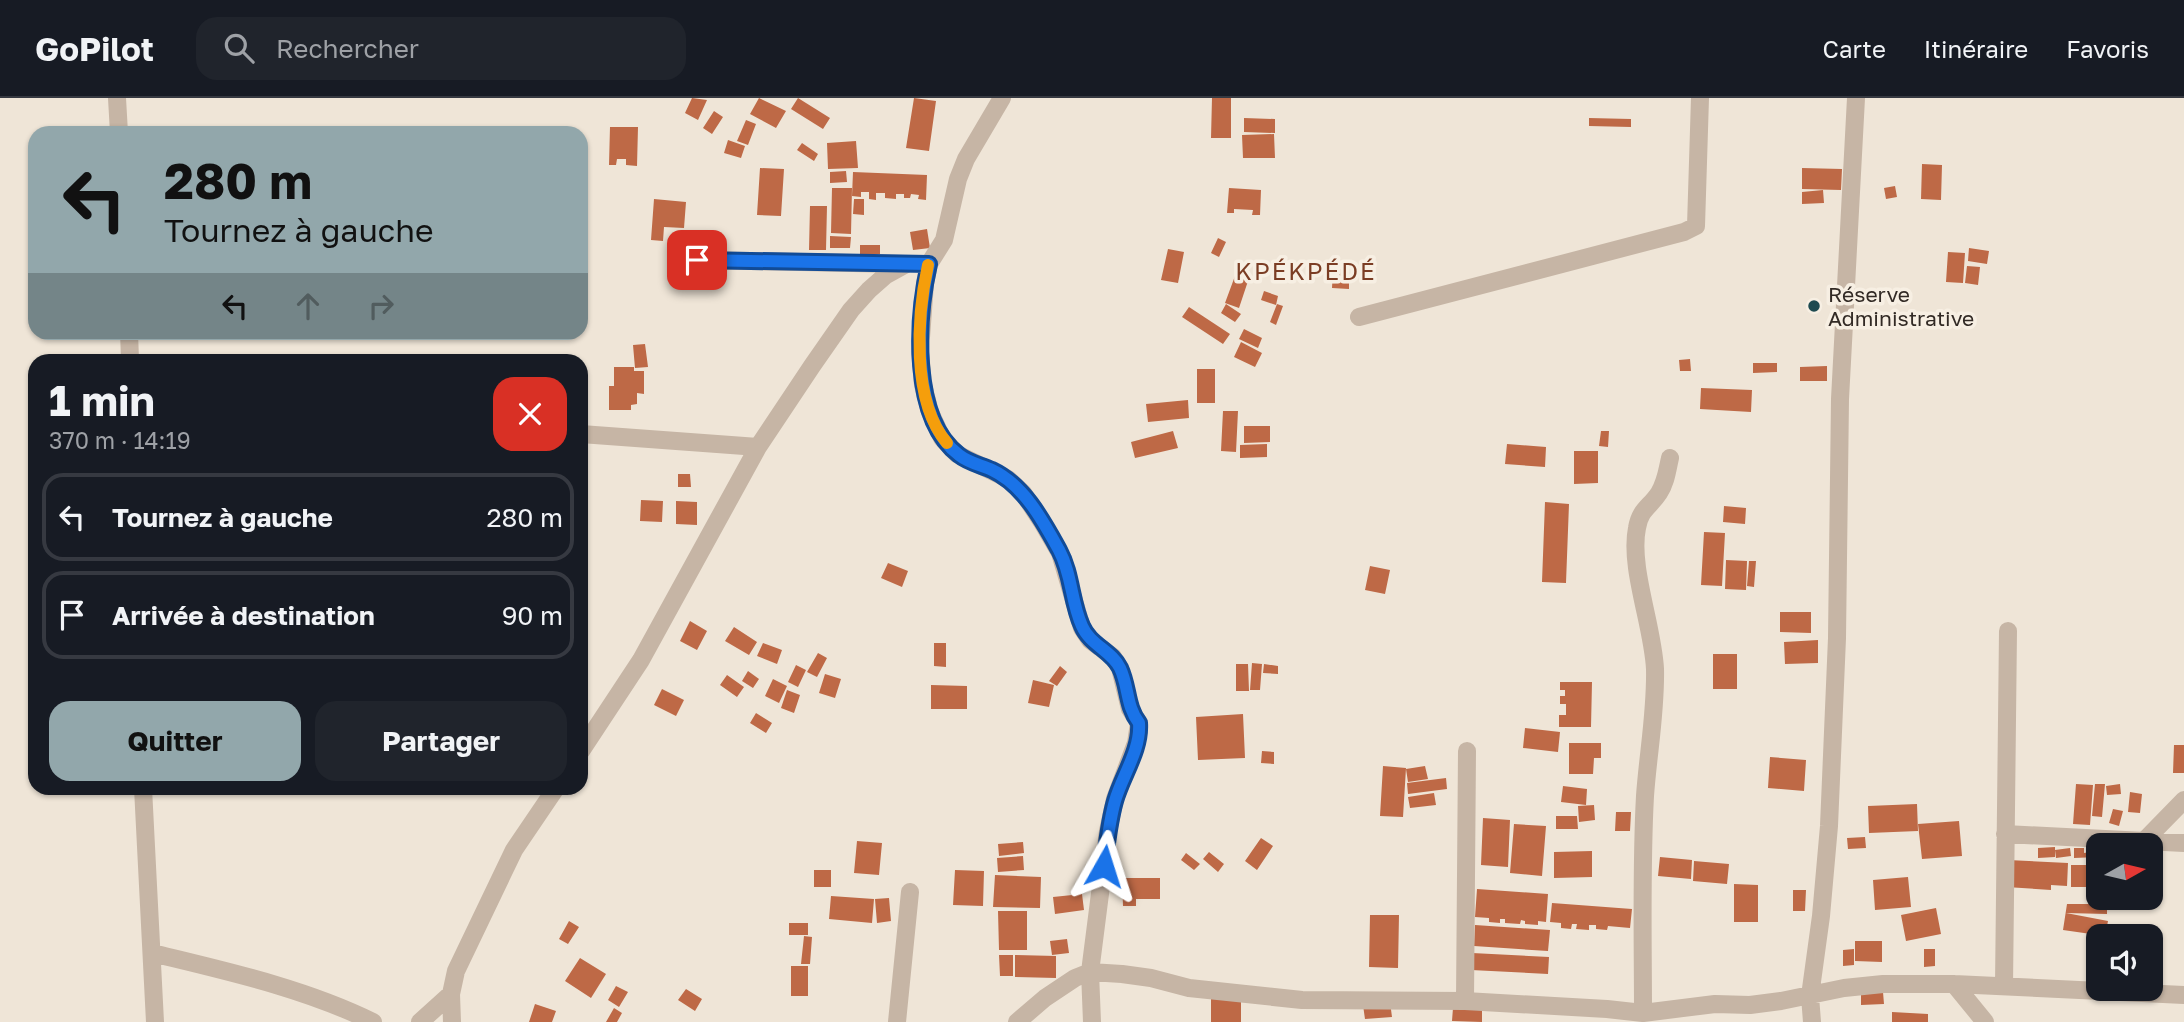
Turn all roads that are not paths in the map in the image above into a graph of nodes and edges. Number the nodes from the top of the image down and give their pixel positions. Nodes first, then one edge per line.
1 (117, 98) edge
2 (1002, 98) edge
3 (1700, 98) edge
4 (1856, 98) edge
5 (119, 126) edge
6 (697, 260) dead end
7 (906, 264) junction
8 (929, 264) junction
9 (1359, 317) dead end
10 (588, 435) edge
11 (758, 447) junction
12 (1670, 458) dead end
13 (2008, 631) dead end
14 (588, 740) edge
15 (1467, 751) dead end
16 (143, 795) edge
17 (551, 795) edge
18 (2184, 800) edge
19 (2152, 833) edge
20 (2006, 834) junction
21 (2086, 838) edge
22 (2163, 842) edge
23 (2184, 843) edge
24 (910, 892) dead end
25 (152, 953) junction
26 (1090, 972) junction
27 (1954, 984) junction
28 (2004, 986) junction
29 (451, 994) junction
30 (2184, 995) edge
31 (1810, 996) junction
32 (1465, 1000) junction
33 (1643, 1013) junction
34 (155, 1022) edge
35 (373, 1022) edge
36 (420, 1022) edge
37 (452, 1022) edge
38 (897, 1022) edge
39 (1017, 1022) edge
40 (1092, 1022) edge
41 (1812, 1022) edge
42 (1985, 1022) edge

1 - 5 street
2 - 8 street
3 - 9 street
4 - 31 street
6 - 7 street
7 - 8 street
7 - 11 street
8 - 26 street
10 - 11 street
11 - 14 street
12 - 33 street
13 - 20 street
15 - 32 street
16 - 25 street
17 - 29 street
18 - 19 street
20 - 21 street
20 - 28 street
22 - 23 street
24 - 38 street
25 - 34 street
25 - 35 street
26 - 32 street
26 - 39 street
26 - 40 street
27 - 28 street
27 - 31 street
27 - 42 street
28 - 30 street
29 - 36 street
29 - 37 street
31 - 33 street
31 - 41 street
32 - 33 street

